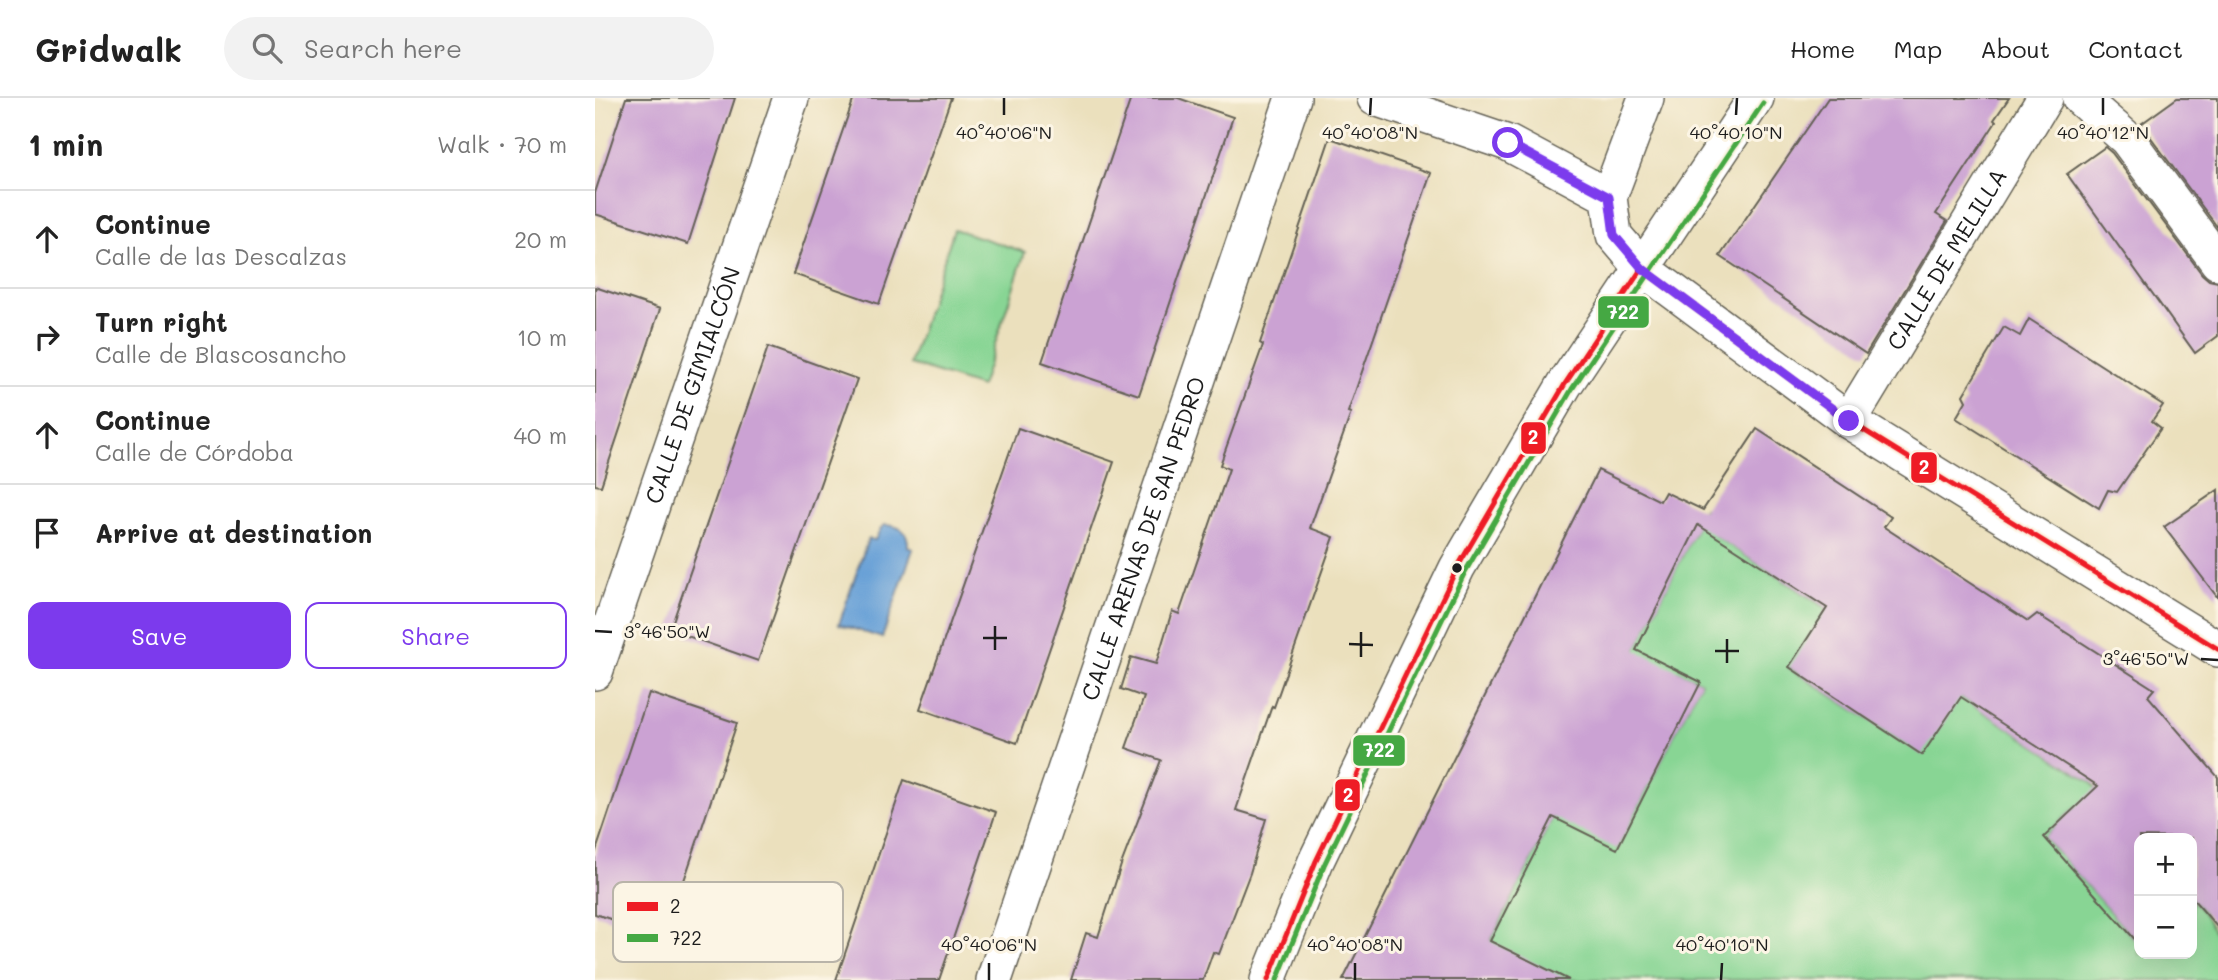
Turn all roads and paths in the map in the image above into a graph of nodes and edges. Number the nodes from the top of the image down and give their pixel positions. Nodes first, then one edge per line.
1 (791, 98) edge
2 (1293, 98) edge
3 (1375, 98) edge
4 (1646, 98) edge
5 (1756, 98) edge
6 (2045, 98) edge
7 (2080, 98) edge
8 (1609, 197) junction
9 (2218, 262) edge
10 (1642, 268) junction
11 (1849, 421) junction
12 (2218, 649) edge
13 (595, 672) edge
14 (994, 980) edge
15 (1268, 980) edge

1 - 13 street, CALLE DE GIMIALCÓN
2 - 14 street, CALLE ARENAS DE SAN PEDRO
3 - 8 street
4 - 8 street
5 - 10 street
6 - 11 street, CALLE DE MELILLA
7 - 9 street
8 - 10 street
10 - 11 street
10 - 15 street
11 - 12 street

